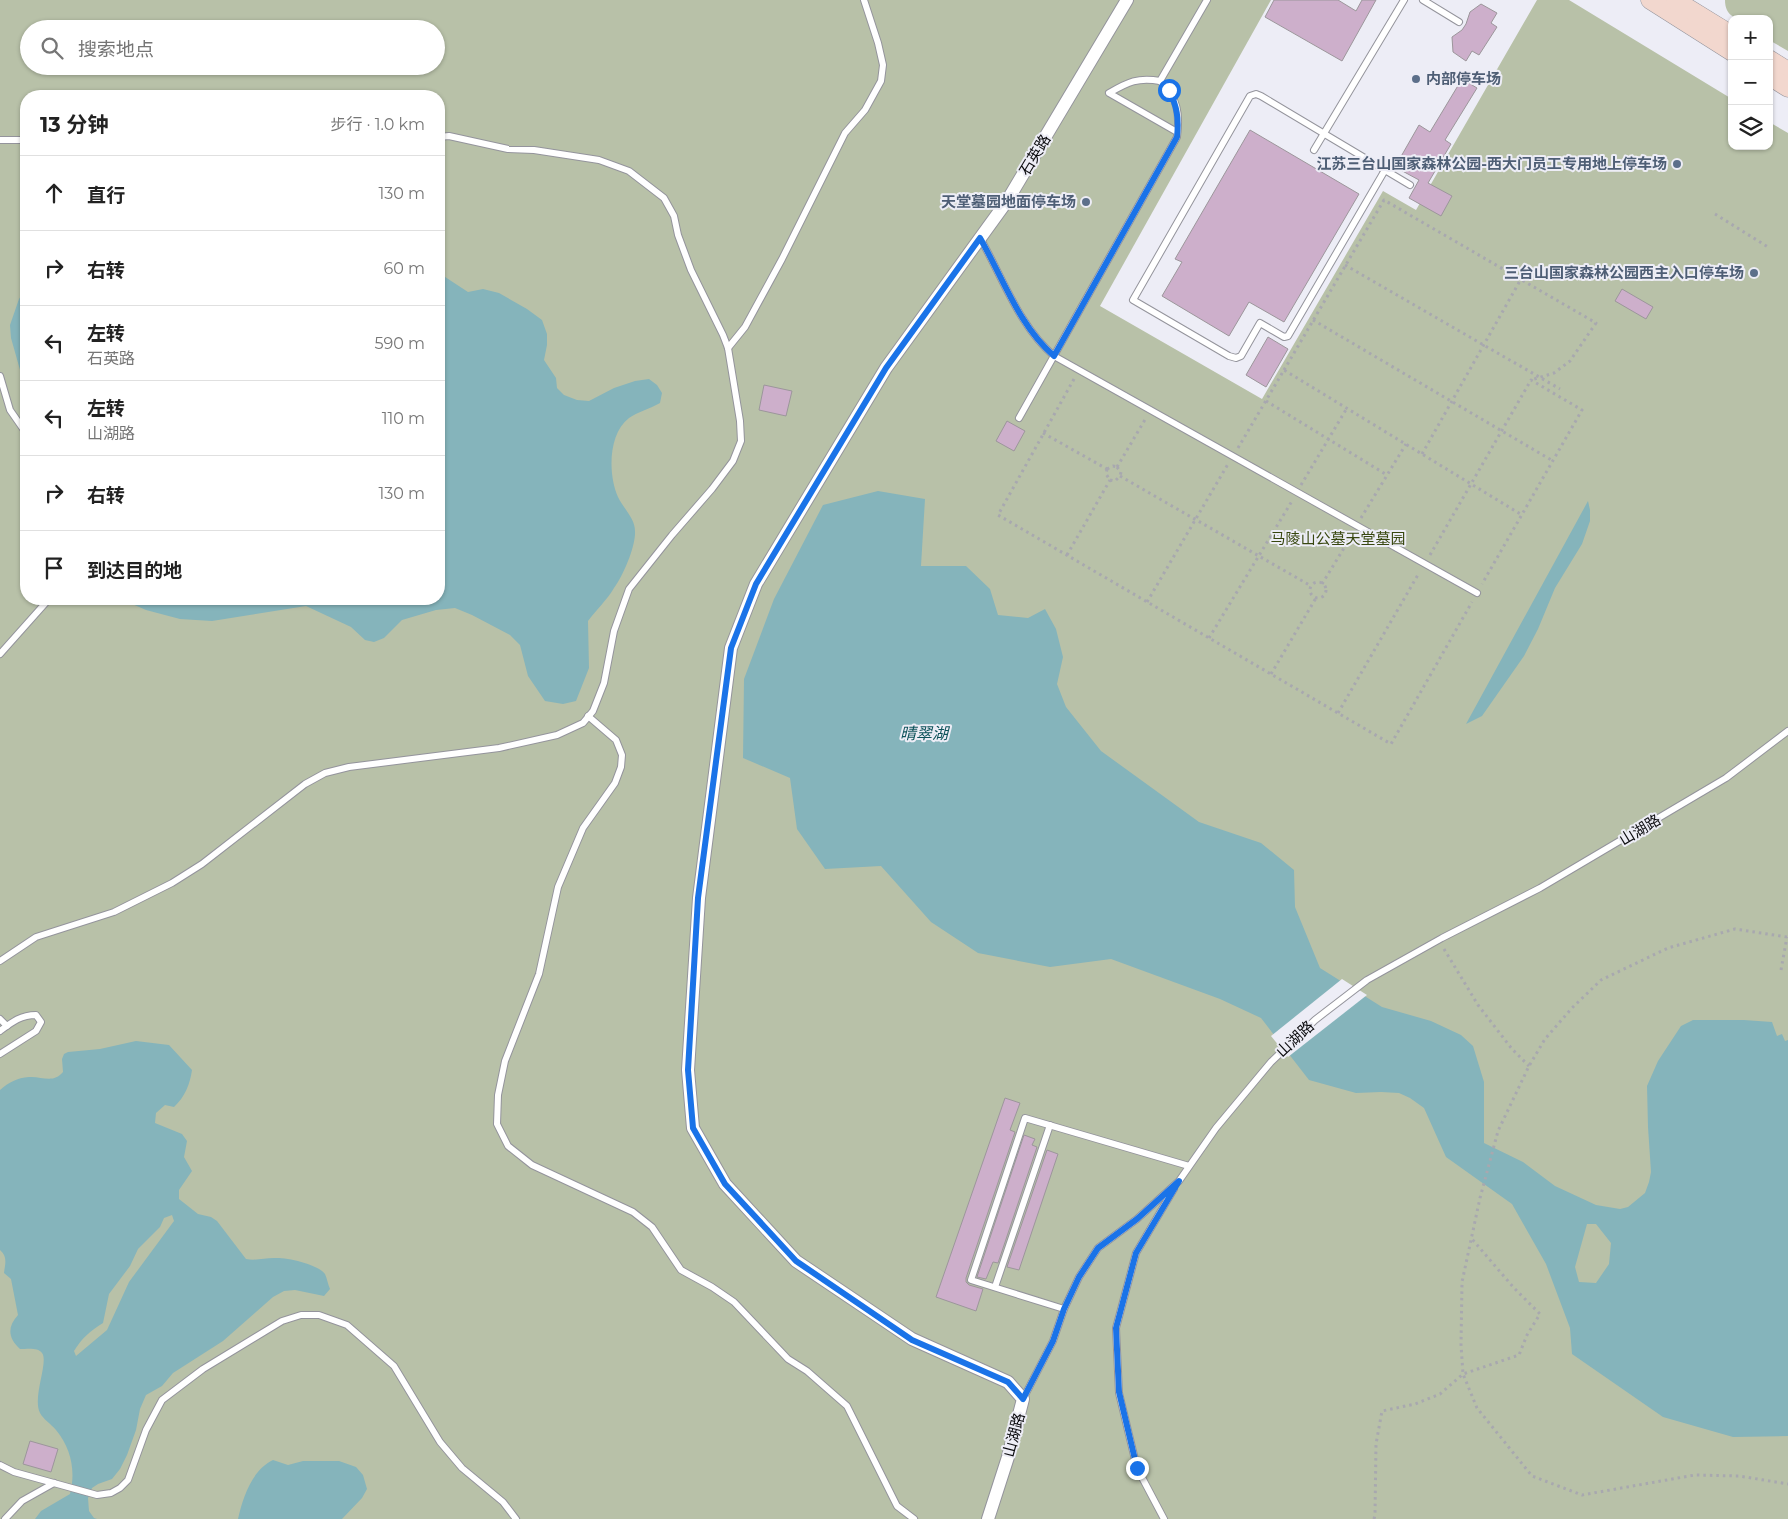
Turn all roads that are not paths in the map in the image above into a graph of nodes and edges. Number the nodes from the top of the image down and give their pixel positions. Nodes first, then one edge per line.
1 (864, 0) edge
2 (1128, 0) edge
3 (1207, 0) edge
4 (1404, 0) edge
5 (1423, 0) edge
6 (1650, 0) edge
7 (1675, 0) edge
8 (1459, 22) dead end
9 (1728, 33) edge
10 (1728, 49) edge
11 (1771, 60) edge
12 (1788, 70) edge
13 (1773, 79) edge
14 (1160, 81) junction
15 (1788, 88) edge
16 (1177, 132) junction
17 (1324, 134) junction
18 (445, 136) edge
19 (0, 140) edge
20 (20, 140) edge
21 (1314, 150) dead end
22 (1386, 170) junction
23 (1410, 185) dead end
24 (980, 238) junction
25 (728, 348) junction
26 (1054, 356) junction
27 (0, 376) edge
28 (1019, 418) dead end
29 (20, 424) edge
30 (1477, 593) road end
31 (45, 605) edge
32 (0, 654) edge
33 (588, 716) junction
34 (1788, 731) edge
35 (0, 960) edge
36 (0, 1019) edge
37 (7, 1026) junction
38 (0, 1031) edge
39 (0, 1054) edge
40 (1050, 1125) junction
41 (1189, 1166) junction
42 (1179, 1181) junction
43 (995, 1287) junction
44 (1064, 1309) junction
45 (1023, 1399) junction
46 (0, 1465) edge
47 (54, 1483) junction
48 (5, 1519) edge
49 (516, 1519) edge
50 (914, 1519) edge
51 (988, 1519) edge
52 (1164, 1519) edge

1 - 25 lane
2 - 24 street, 石英路
3 - 14 lane
4 - 17 lane
5 - 8 lane
6 - 10 main road
7 - 9 main road
11 - 12 main road
13 - 15 main road
14 - 16 lane
14 - 16 lane
16 - 26 lane
17 - 21 lane
17 - 22 lane
17 - 22 lane
18 - 25 lane
19 - 20 lane
22 - 23 lane
24 - 26 lane
24 - 45 street, 石英路
25 - 33 lane
26 - 28 lane
26 - 30 lane
27 - 29 lane
31 - 32 lane
33 - 35 lane
33 - 50 lane
34 - 41 lane, 山湖路
36 - 37 lane
37 - 38 lane
37 - 39 lane
40 - 41 lane
40 - 43 lane
40 - 43 lane
41 - 42 lane, 山湖路
42 - 44 lane, 山湖路
42 - 52 lane
43 - 44 lane
44 - 45 lane, 山湖路
45 - 51 street, 山湖路
46 - 47 lane
47 - 48 lane
47 - 49 lane

